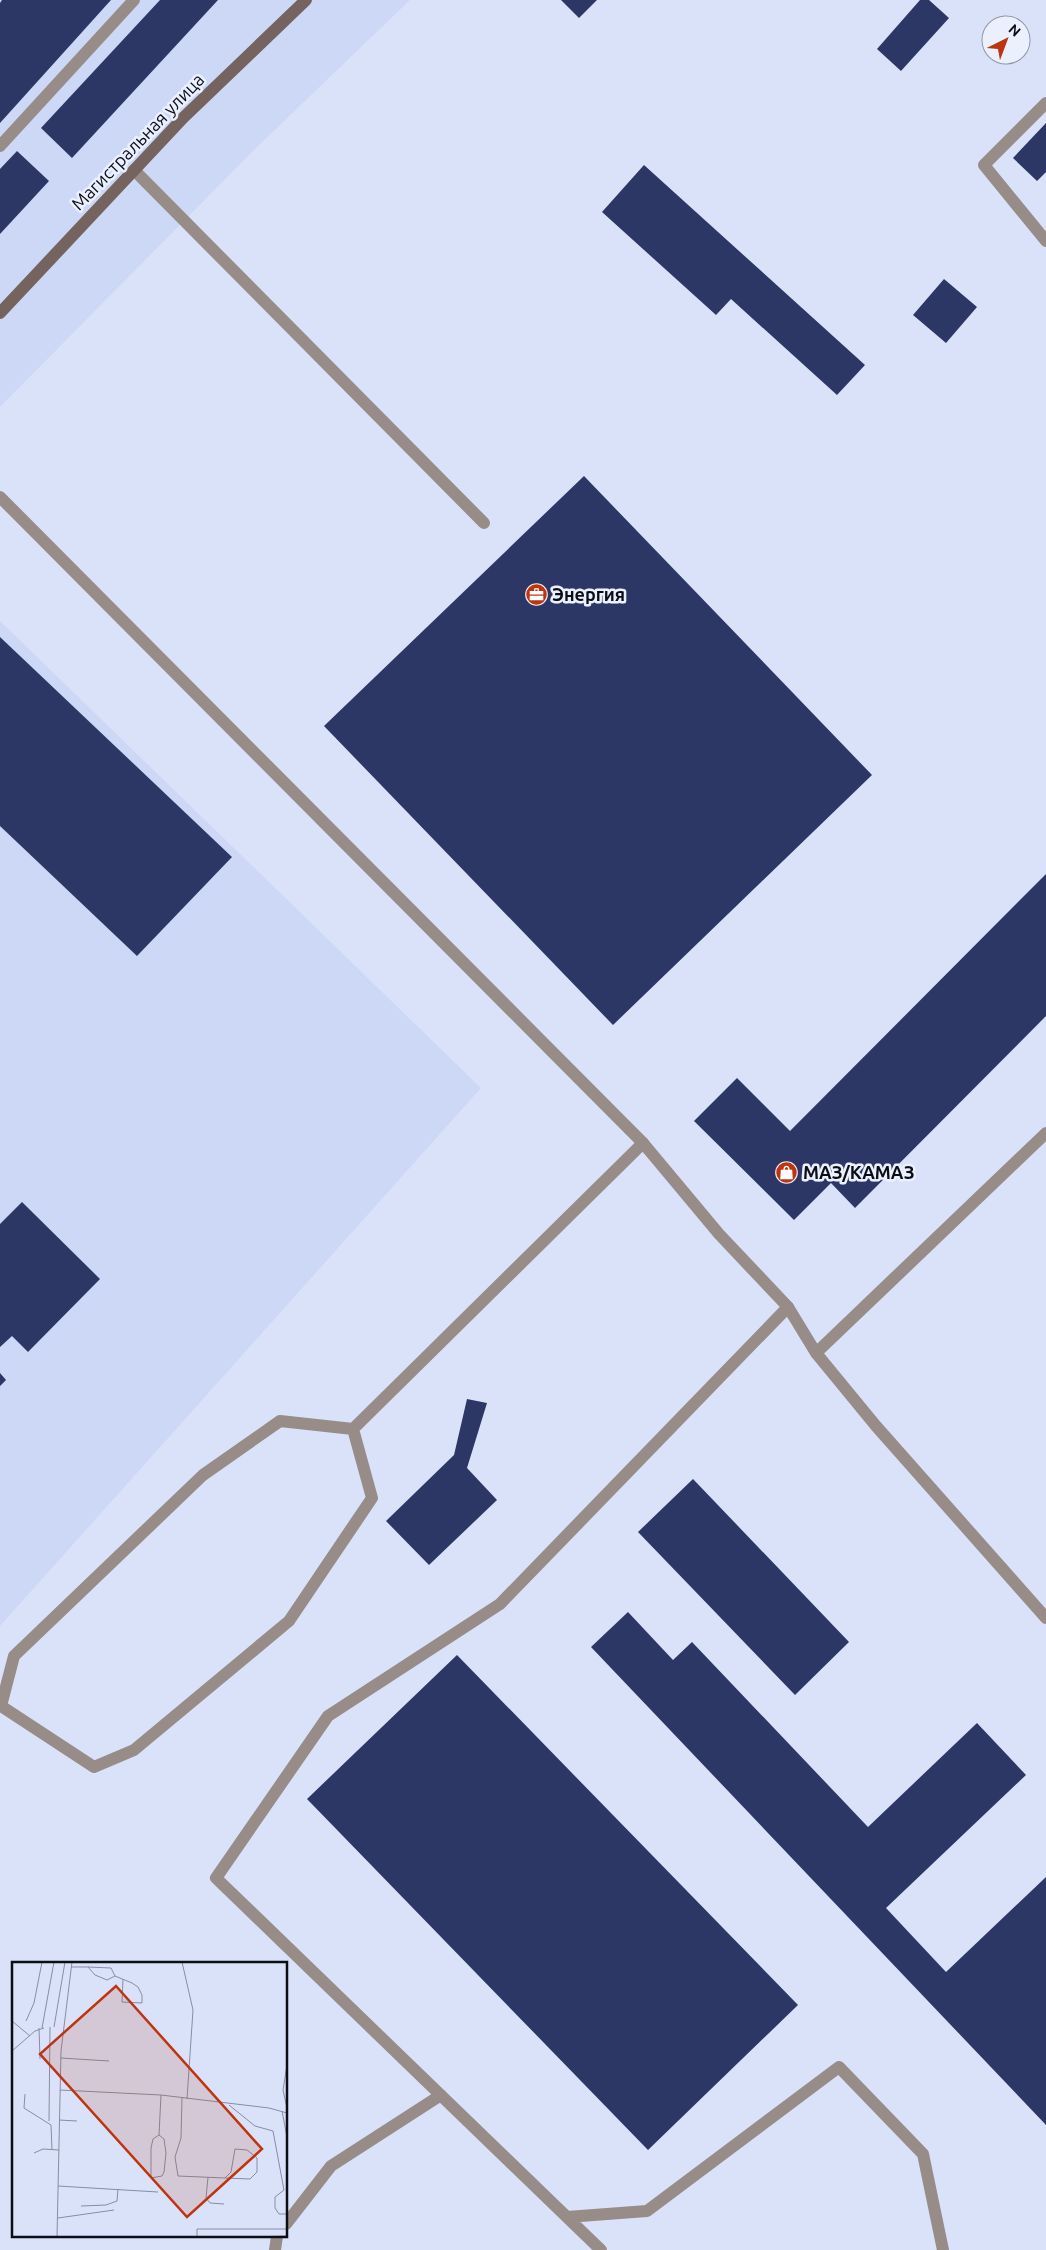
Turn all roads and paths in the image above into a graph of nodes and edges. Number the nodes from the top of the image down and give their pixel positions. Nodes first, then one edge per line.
1 (134, 0) edge
2 (306, 0) edge
3 (1046, 103) edge
4 (0, 146) edge
5 (134, 170) junction
6 (1046, 241) edge
7 (0, 313) edge
8 (0, 497) edge
9 (484, 523) dead end
10 (1046, 1133) edge
11 (643, 1144) junction
12 (788, 1307) junction
13 (816, 1353) junction
14 (353, 1429) junction
15 (1046, 1618) edge
16 (441, 2095) junction
17 (566, 2217) junction
18 (288, 2221) edge
19 (601, 2250) edge
20 (943, 2250) edge

1 - 4 street
2 - 5 main road, Магистральная улица
3 - 6 street
5 - 7 main road, Магистральная улица
5 - 9 street
8 - 11 street
10 - 13 street
11 - 12 street
11 - 14 street
12 - 13 street
12 - 16 street
13 - 15 street
14 - 14 street
16 - 17 street
16 - 18 street
17 - 19 street
17 - 20 street

